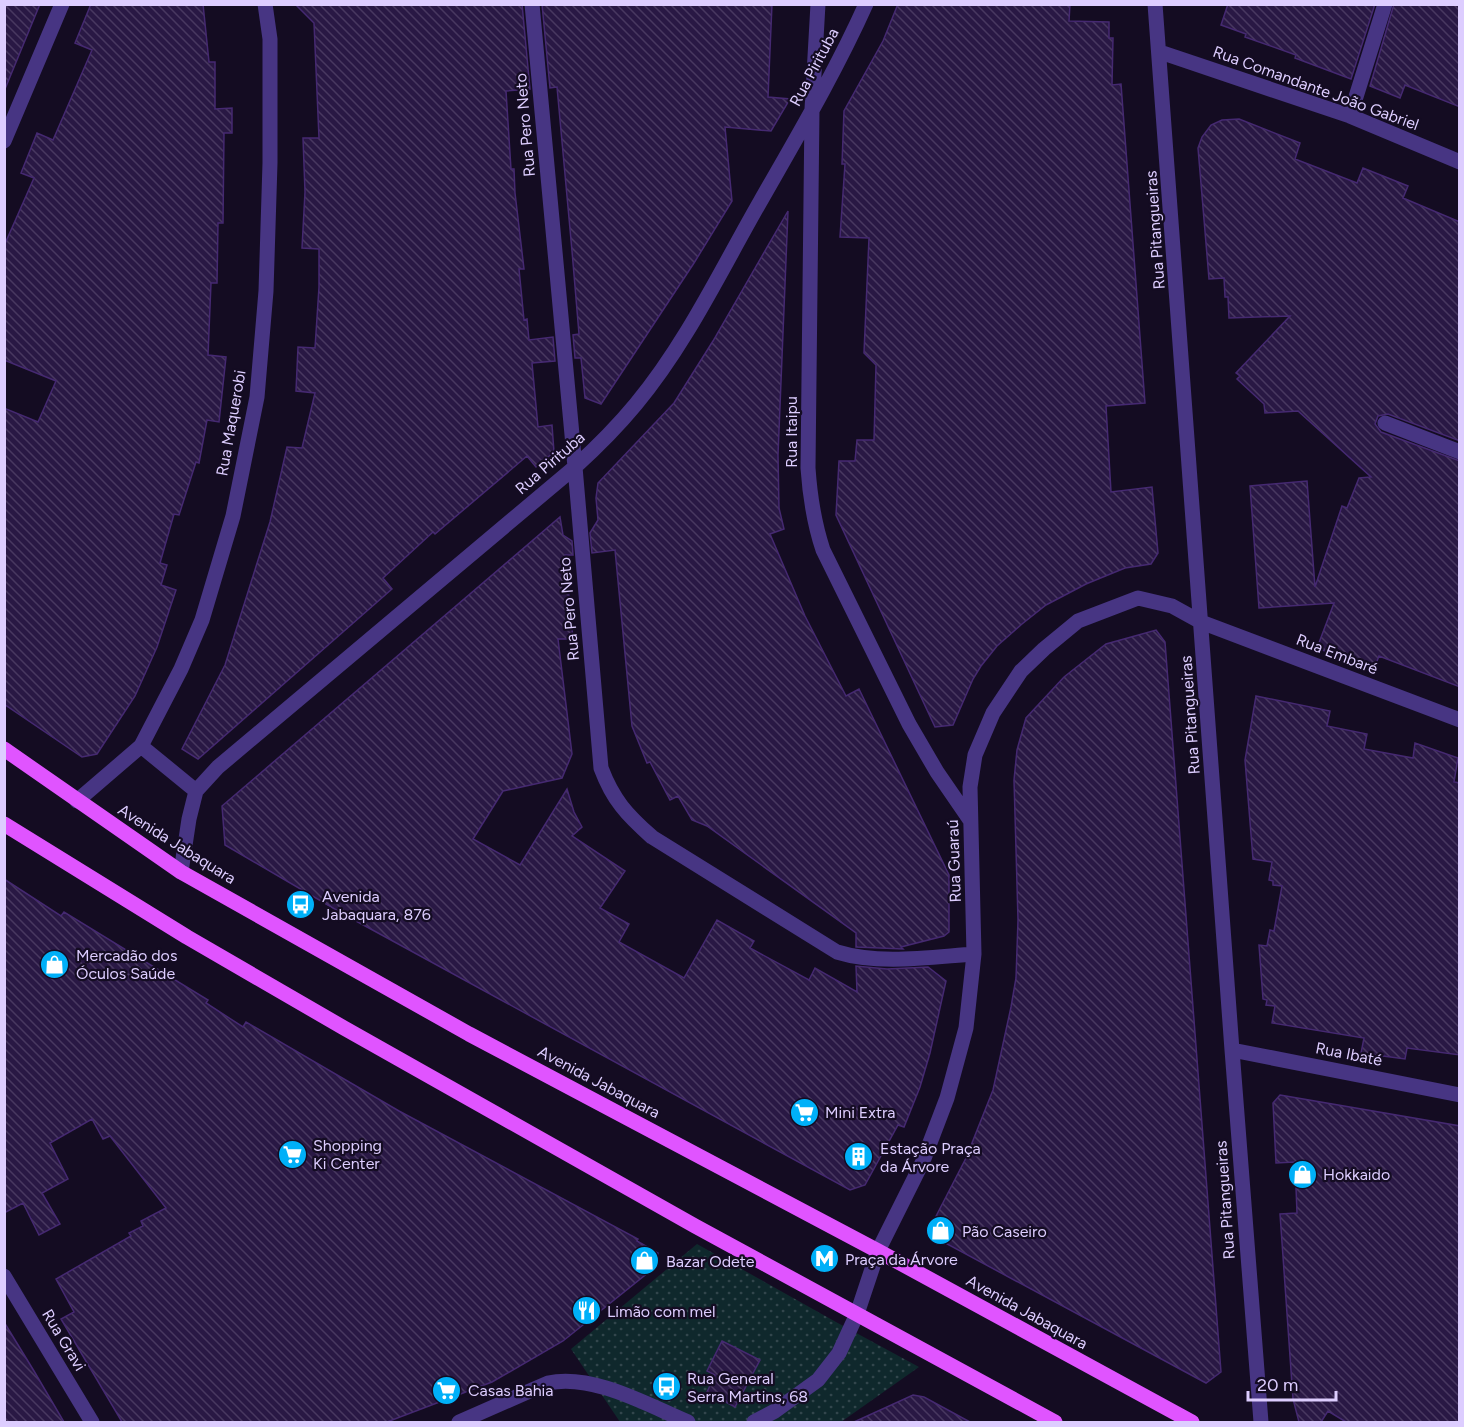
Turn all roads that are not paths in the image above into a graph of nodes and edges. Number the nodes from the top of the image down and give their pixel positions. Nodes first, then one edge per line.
1 (62, 4) edge
2 (265, 4) edge
3 (532, 4) edge
4 (818, 4) edge
5 (866, 4) edge
6 (1155, 4) edge
7 (1385, 4) edge
8 (1160, 52) junction
9 (812, 110) junction
10 (1350, 116) junction
11 (4, 141) edge
12 (1460, 162) edge
13 (1385, 423) dead end
14 (1460, 452) edge
15 (575, 467) junction
16 (1201, 622) junction
17 (1460, 720) edge
18 (141, 746) junction
19 (4, 749) edge
20 (196, 791) junction
21 (77, 801) junction
22 (970, 820) junction
23 (4, 824) edge
24 (181, 872) junction
25 (974, 954) junction
26 (1232, 1050) junction
27 (1460, 1095) edge
28 (878, 1251) junction
29 (4, 1276) edge
30 (857, 1314) junction
31 (92, 1422) edge
32 (459, 1422) edge
33 (688, 1422) edge
34 (754, 1422) edge
35 (1055, 1422) edge
36 (1192, 1422) edge
37 (1261, 1422) edge

1 - 11 street
2 - 18 street, Rua Maquerobi
3 - 15 street, Rua Pero Neto
4 - 9 street, Rua Itaipu
5 - 9 street, Rua Pirituba
6 - 8 street, Rua Pitangueiras
7 - 10 street
8 - 10 street, Rua Comandante João Gabriel
8 - 16 street, Rua Pitangueiras
9 - 15 street, Rua Pirituba
9 - 22 street, Rua Itaipu
10 - 12 street, Rua Comandante João Gabriel
13 - 14 street
15 - 20 street, Rua Pirituba
15 - 25 street, Rua Pero Neto
16 - 17 street, Rua Embaré
16 - 22 street, Rua Guaraú
16 - 26 street, Rua Pitangueiras
18 - 20 street
18 - 21 street, Rua Maquerobi
19 - 21 main road, Avenida Jabaquara
20 - 24 street, Rua Pirituba
21 - 24 main road, Avenida Jabaquara
22 - 25 street, Rua Guaraú
23 - 30 main road
24 - 28 main road, Avenida Jabaquara
25 - 28 street, Rua Guaraú
26 - 27 street, Rua Ibaté
26 - 37 street, Rua Pitangueiras
28 - 30 street, Rua Guaraú
28 - 36 main road, Avenida Jabaquara
29 - 31 street, Rua Gravi
30 - 34 street, Rua Guaraú
30 - 35 main road
32 - 33 street

